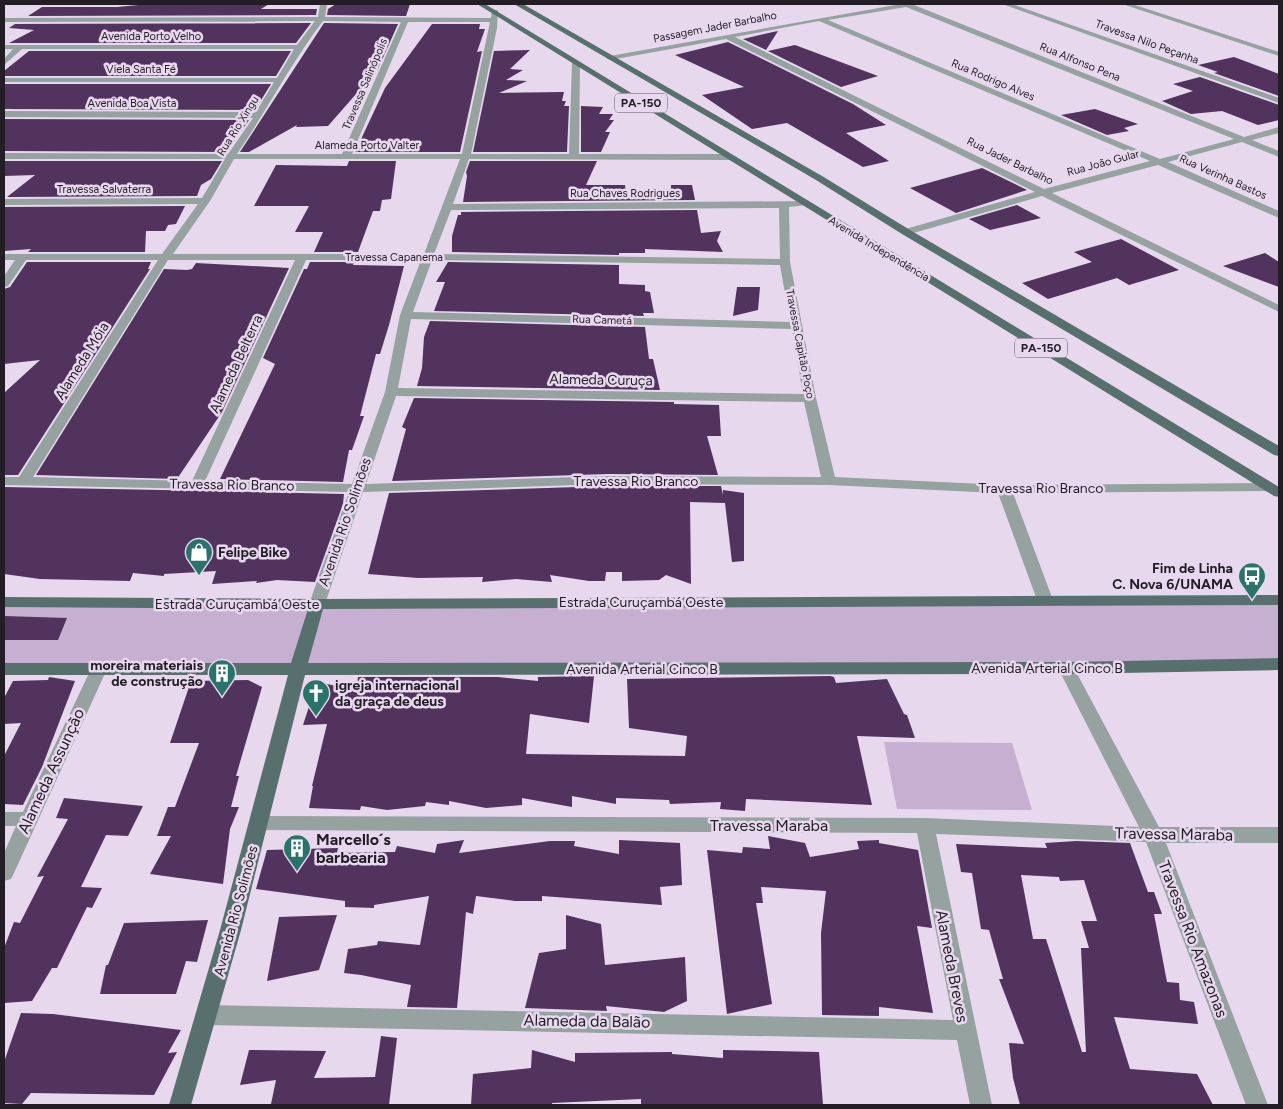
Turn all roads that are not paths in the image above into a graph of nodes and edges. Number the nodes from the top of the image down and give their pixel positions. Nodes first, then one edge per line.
1 (323, 4) edge
2 (480, 4) edge
3 (518, 4) edge
4 (909, 4) edge
5 (1006, 4) edge
6 (1126, 4) edge
7 (321, 18) junction
8 (820, 19) junction
9 (4, 20) edge
10 (405, 20) junction
11 (494, 20) junction
12 (729, 37) junction
13 (4, 47) edge
14 (20, 47) junction
15 (299, 47) junction
16 (1279, 54) edge
17 (610, 58) junction
18 (4, 63) edge
19 (576, 63) junction
20 (4, 80) edge
21 (278, 80) junction
22 (1279, 101) edge
23 (4, 114) edge
24 (259, 115) junction
25 (1279, 130) edge
26 (1245, 140) junction
27 (1279, 154) edge
28 (4, 156) edge
29 (231, 156) junction
30 (346, 156) junction
31 (466, 156) junction
32 (574, 156) junction
33 (730, 157) junction
34 (1157, 161) junction
35 (1045, 192) junction
36 (205, 201) junction
37 (4, 202) edge
38 (803, 203) junction
39 (784, 205) junction
40 (448, 207) junction
41 (1279, 215) edge
42 (906, 232) junction
43 (23, 256) junction
44 (4, 257) edge
45 (165, 257) junction
46 (302, 257) junction
47 (427, 257) junction
48 (785, 262) junction
49 (4, 284) edge
50 (1279, 309) edge
51 (406, 315) junction
52 (797, 326) junction
53 (391, 392) junction
54 (810, 398) junction
55 (1279, 452) edge
56 (4, 481) edge
57 (24, 481) junction
58 (829, 481) junction
59 (197, 484) junction
60 (357, 488) junction
61 (1004, 489) junction
62 (1274, 490) edge
63 (1045, 600) junction
64 (1279, 600) edge
65 (4, 602) edge
66 (316, 604) junction
67 (1279, 664) edge
68 (1066, 668) junction
69 (4, 669) edge
70 (99, 669) junction
71 (296, 669) junction
72 (4, 819) edge
73 (28, 819) junction
74 (259, 823) junction
75 (925, 826) junction
76 (1152, 835) junction
77 (1279, 836) edge
78 (4, 873) edge
79 (208, 1015) junction
80 (965, 1030) junction
81 (180, 1105) edge
82 (981, 1105) edge
83 (1258, 1105) edge

1 - 7 street, Rua Rio Xingu
2 - 11 main road, Avenida Independência / PA-150
3 - 17 main road, PA-150
4 - 8 street, Passagem Jader Barbalho
4 - 26 street, Rua Alfonso Pena
5 - 22 street, Travessa Nilo Peçanha
6 - 16 street
7 - 9 street
7 - 10 street
7 - 15 street, Rua Rio Xingu
8 - 12 street, Passagem Jader Barbalho
8 - 34 street, Rua Rodrigo Alves
10 - 11 street
10 - 30 street, Travessa Salinópolis
11 - 19 main road, Avenida Independência / PA-150
11 - 31 street, Avenida Rio Solimões
12 - 17 street, Passagem Jader Barbalho
12 - 35 street, Rua Jader Barbalho
13 - 14 street, Avenida Porto Velho
14 - 15 street, Avenida Porto Velho
14 - 18 street
15 - 21 street, Rua Rio Xingu
17 - 42 main road, PA-150
19 - 32 street
19 - 33 main road, Avenida Independência / PA-150
20 - 21 street, Viela Santa Fé
21 - 24 street, Rua Rio Xingu
23 - 24 street, Avenida Boa Vista
24 - 29 street, Rua Rio Xingu
25 - 26 street, Rua João Gular
26 - 27 street, Rua Alfonso Pena
26 - 34 street, Rua João Gular
28 - 29 street, Alameda Porto Valter
29 - 30 street, Alameda Porto Valter
29 - 36 street, Rua Rio Xingu
30 - 31 street, Alameda Porto Valter
31 - 32 street, Alameda Porto Valter
31 - 40 street, Avenida Rio Solimões
32 - 33 street, Alameda Porto Valter
33 - 38 main road, Avenida Independência / PA-150
34 - 35 street, Rua João Gular
34 - 41 street, Rua Verinha Bastos
35 - 42 street, Rua João Gular
35 - 50 street, Rua Jader Barbalho
36 - 37 street, Travessa Salvaterra
36 - 45 street, Rua Rio Xingu
38 - 39 street, Rua Chaves Rodrigues
38 - 62 main road, Avenida Independência / PA-150
39 - 40 street, Rua Chaves Rodrigues
39 - 48 street, Travessa Capitão Poço
40 - 47 street, Avenida Rio Solimões
42 - 55 main road, PA-150
43 - 44 street, Travessa Capanema
43 - 45 street, Travessa Capanema
43 - 49 street
45 - 46 street, Travessa Capanema
45 - 57 street, Alameda Móia
46 - 47 street, Travessa Capanema
46 - 59 street, Alameda Belterra
47 - 48 street, Travessa Capanema
47 - 51 street, Avenida Rio Solimões
48 - 52 street, Travessa Capitão Poço
51 - 52 street, Rua Cametá
51 - 53 street, Avenida Rio Solimões
52 - 54 street, Travessa Capitão Poço
53 - 54 street, Alameda Curuça
53 - 60 street, Avenida Rio Solimões
54 - 58 street, Travessa Capitão Poço
56 - 57 street, Travessa Rio Branco
57 - 59 street, Travessa Rio Branco
58 - 60 street, Travessa Rio Branco
58 - 61 street, Travessa Rio Branco
59 - 60 street, Travessa Rio Branco
60 - 66 street, Avenida Rio Solimões
61 - 62 street, Travessa Rio Branco
61 - 63 street
63 - 64 main road, Estrada Curuçambá Oeste
63 - 66 main road, Estrada Curuçambá Oeste
65 - 66 main road, Estrada Curuçambá Oeste
66 - 71 main road, Avenida Rio Solimões
67 - 68 main road, Avenida Arterial Cinco B
68 - 71 main road, Avenida Arterial Cinco B
68 - 76 street, Travessa Rio Amazonas
69 - 70 main road, Avenida Arterial Cinco B
70 - 71 main road, Avenida Arterial Cinco B
70 - 73 street, Alameda Assunção
71 - 74 main road, Avenida Rio Solimões
72 - 73 street
73 - 78 street, Alameda Assunção
74 - 75 street, Travessa Maraba
74 - 79 main road, Avenida Rio Solimões
75 - 76 street, Travessa Maraba
75 - 80 street, Alameda Breves
76 - 77 street, Travessa Maraba
76 - 83 street, Travessa Rio Amazonas
79 - 80 street, Alameda da Balão
79 - 81 main road, Avenida Rio Solimões
80 - 82 street, Alameda Breves

